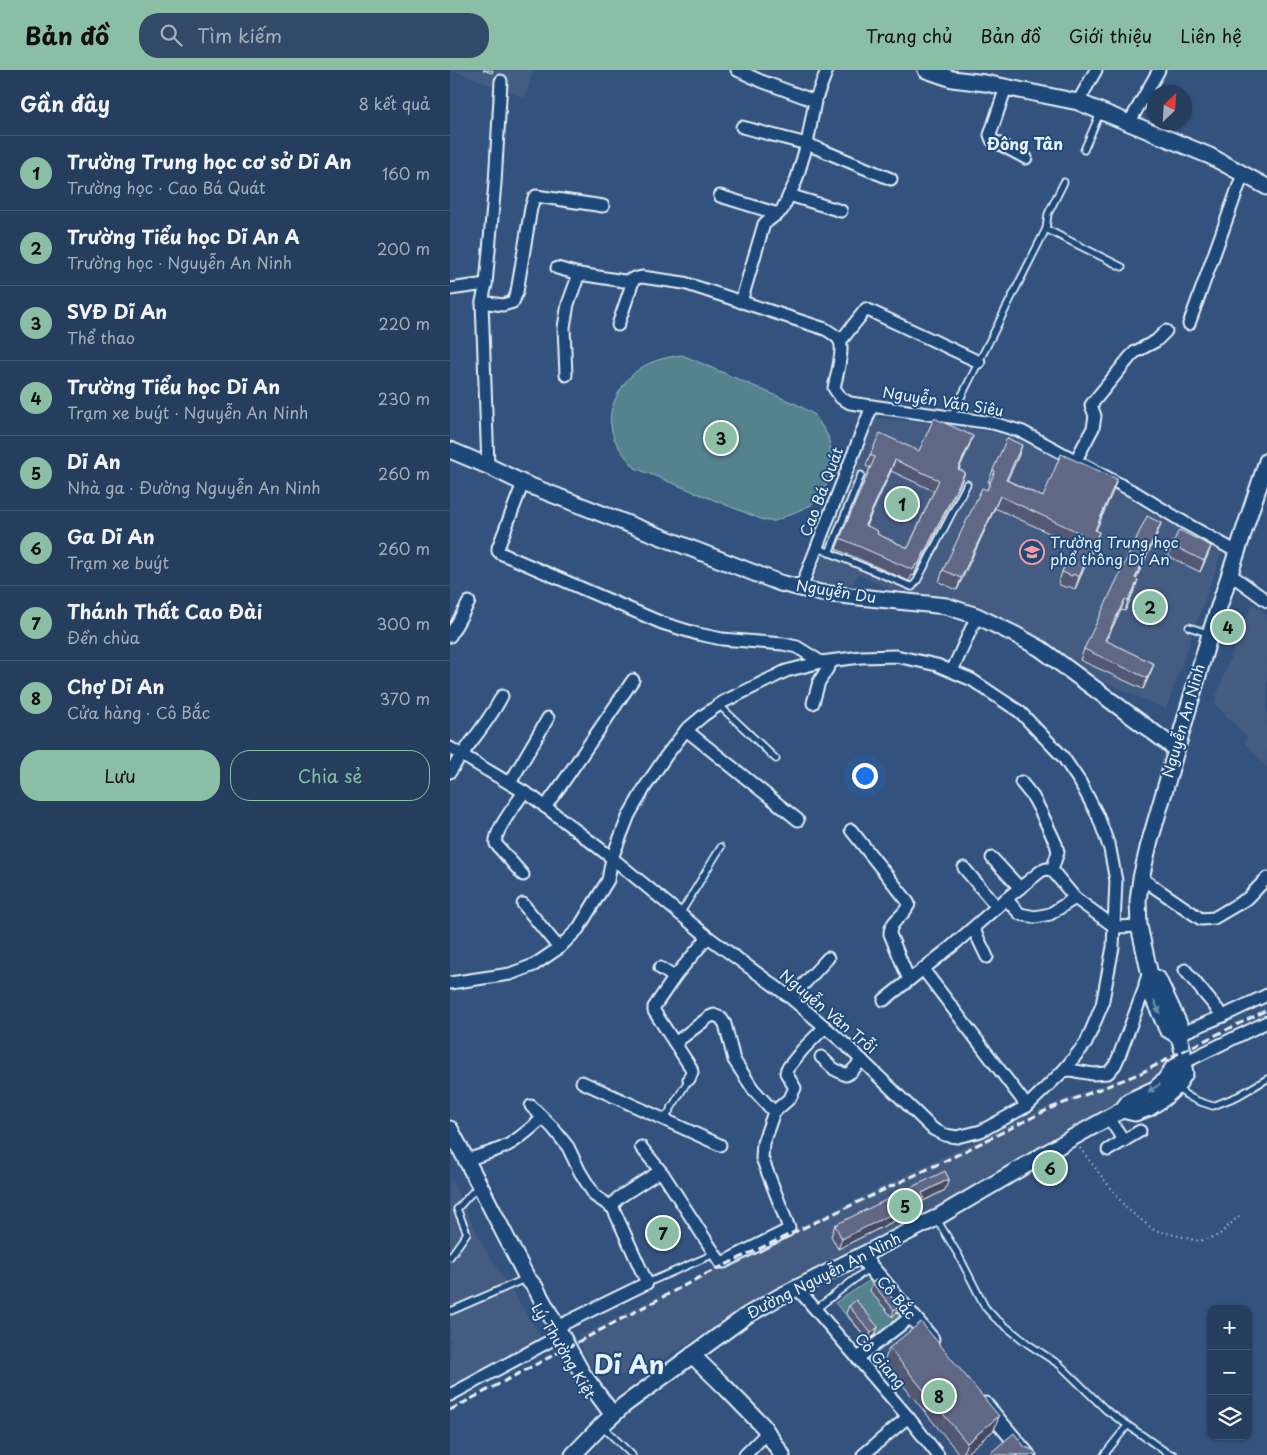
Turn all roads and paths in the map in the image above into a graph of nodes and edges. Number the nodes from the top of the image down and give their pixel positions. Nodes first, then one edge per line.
1 (737, 70) edge
2 (827, 70) edge
3 (926, 70) edge
4 (1159, 70) edge
5 (1094, 71) edge
6 (501, 81) dead end
7 (1006, 87) junction
8 (814, 101) junction
9 (1078, 102) junction
10 (1101, 112) junction
11 (1129, 123) junction
12 (742, 127) dead end
13 (807, 144) junction
14 (1084, 150) dead end
15 (1026, 158) dead end
16 (1243, 174) junction
17 (891, 179) dead end
18 (1064, 182) dead end
19 (1267, 187) edge
20 (789, 195) junction
21 (720, 196) dead end
22 (603, 206) dead end
23 (841, 211) dead end
24 (778, 214) junction
25 (1046, 229) junction
26 (1122, 267) dead end
27 (557, 268) dead end
28 (579, 274) junction
29 (634, 278) junction
30 (486, 284) junction
31 (450, 288) edge
32 (482, 302) junction
33 (741, 302) junction
34 (1189, 324) dead end
35 (618, 325) dead end
36 (1166, 331) dead end
37 (840, 342) junction
38 (980, 362) junction
39 (566, 375) dead end
40 (872, 406) junction
41 (951, 417) junction
42 (450, 451) edge
43 (1076, 460) junction
44 (1267, 462) edge
45 (488, 466) junction
46 (861, 475) dead end
47 (523, 483) junction
48 (967, 484) dead end
49 (816, 547) junction
50 (1237, 552) junction
51 (829, 553) junction
52 (1230, 574) junction
53 (801, 588) junction
54 (1267, 601) edge
55 (469, 602) dead end
56 (977, 616) junction
57 (1189, 627) dead end
58 (1210, 634) junction
59 (450, 636) edge
60 (826, 661) junction
61 (952, 671) junction
62 (632, 680) dead end
63 (502, 696) dead end
64 (813, 703) dead end
65 (719, 705) junction
66 (548, 718) dead end
67 (686, 730) junction
68 (450, 748) edge
69 (1176, 749) junction
70 (461, 754) junction
71 (776, 759) dead end
72 (450, 772) edge
73 (1021, 782) dead end
74 (510, 783) junction
75 (524, 792) junction
76 (545, 807) junction
77 (798, 820) dead end
78 (851, 830) dead end
79 (721, 847) dead end
80 (612, 858) junction
81 (992, 858) dead end
82 (964, 868) dead end
83 (1052, 870) junction
84 (523, 875) dead end
85 (1141, 878) junction
86 (1267, 878) edge
87 (1020, 888) junction
88 (1075, 898) junction
89 (1006, 899) junction
90 (523, 904) dead end
91 (997, 907) junction
92 (680, 914) junction
93 (1139, 926) junction
94 (1115, 927) junction
95 (974, 928) junction
96 (708, 937) junction
97 (559, 948) junction
98 (986, 957) dead end
99 (828, 958) dead end
100 (660, 968) dead end
101 (923, 968) junction
102 (1185, 970) dead end
103 (676, 974) junction
104 (1150, 975) junction
105 (909, 980) junction
106 (450, 983) edge
107 (1267, 996) edge
108 (791, 998) junction
109 (884, 1000) dead end
110 (1223, 1016) junction
111 (1267, 1022) edge
112 (825, 1027) junction
113 (1177, 1034) junction
114 (675, 1043) junction
115 (821, 1057) dead end
116 (862, 1060) junction
117 (1183, 1063) junction
118 (1063, 1071) junction
119 (689, 1078) joint
120 (1267, 1079) edge
121 (582, 1082) dead end
122 (1177, 1086) junction
123 (531, 1106) dead end
124 (1027, 1106) junction
125 (774, 1112) junction
126 (1116, 1114) junction
127 (543, 1118) junction
128 (664, 1120) junction
129 (450, 1129) edge
130 (1140, 1131) dead end
131 (1072, 1138) junction
132 (1124, 1140) junction
133 (720, 1145) dead end
134 (641, 1147) dead end
135 (1108, 1150) dead end
136 (466, 1160) junction
137 (663, 1174) junction
138 (479, 1184) junction
139 (613, 1208) junction
140 (1240, 1215) dead end
141 (936, 1218) junction
142 (714, 1254) junction
143 (450, 1257) edge
144 (866, 1262) junction
145 (527, 1278) junction
146 (647, 1283) junction
147 (797, 1288) junction
148 (816, 1309) junction
149 (451, 1311) dead end
150 (912, 1316) junction
151 (557, 1334) junction
152 (937, 1347) edge
153 (692, 1355) junction
154 (858, 1358) junction
155 (975, 1393) edge
156 (450, 1395) edge
157 (908, 1417) junction
158 (607, 1420) junction
159 (1127, 1426) junction
160 (767, 1433) junction
161 (573, 1455) edge
162 (632, 1455) edge
163 (745, 1455) edge
164 (782, 1455) edge
165 (863, 1455) edge
166 (938, 1455) edge
167 (1026, 1455) edge
168 (1104, 1455) edge
169 (1174, 1455) edge

1 - 8 street
2 - 8 street
3 - 7 main road
4 - 11 street
5 - 9 street
6 - 30 street
7 - 9 main road
7 - 15 street
8 - 13 street
9 - 10 main road
10 - 11 main road
10 - 14 lane
11 - 16 main road
12 - 13 street
13 - 17 street
13 - 20 street
16 - 19 main road
16 - 34 street
18 - 25 lane
20 - 23 street
20 - 24 street
21 - 24 street
22 - 32 street
24 - 33 street
25 - 26 lane
25 - 38 lane
27 - 28 street
28 - 29 street
28 - 39 street
29 - 33 street
29 - 35 street
30 - 31 street
30 - 32 street
32 - 45 street
33 - 37 street
36 - 43 street
37 - 38 street
37 - 40 street, Nguyễn Văn Siêu
38 - 41 lane
40 - 41 street, Nguyễn Văn Siêu
40 - 49 street, Cao Bá Quát
41 - 43 street, Nguyễn Văn Siêu
42 - 45 main road, Nguyễn Du
43 - 50 street, Nguyễn Văn Siêu
44 - 50 main road, Nguyễn An Ninh
45 - 47 main road, Nguyễn Du
46 - 51 lane
47 - 53 main road, Nguyễn Du
47 - 60 street
48 - 51 lane
49 - 51 lane
49 - 53 street, Cao Bá Quát
50 - 52 main road, Nguyễn An Ninh
52 - 54 street
52 - 58 main road, Nguyễn An Ninh
53 - 56 main road, Nguyễn Du
55 - 59 street
56 - 61 street
56 - 69 main road, Nguyễn Du
57 - 58 lane
58 - 69 main road, Nguyễn An Ninh
60 - 61 street, Nguyễn Văn Trỗi
60 - 64 street
60 - 65 street, Nguyễn Văn Trỗi
61 - 94 street, Nguyễn Văn Trỗi
62 - 76 street
63 - 70 street
65 - 67 street, Nguyễn Văn Trỗi
65 - 71 lane
66 - 74 street
67 - 77 street
67 - 80 street, Nguyễn Văn Trỗi
68 - 70 street, Nguyễn Văn Trỗi
69 - 85 main road, Nguyễn An Ninh
70 - 72 street
70 - 74 street, Nguyễn Văn Trỗi
73 - 83 street
74 - 75 street, Nguyễn Văn Trỗi
75 - 76 street, Nguyễn Văn Trỗi
75 - 84 street
76 - 80 street, Nguyễn Văn Trỗi
78 - 105 street
79 - 92 lane
80 - 92 street, Nguyễn Văn Trỗi
80 - 97 street, Nguyễn Văn Trỗi
81 - 87 street
82 - 91 street
83 - 87 street
83 - 88 street
85 - 86 street
85 - 93 main road, Nguyễn An Ninh
87 - 89 street
88 - 89 street
88 - 94 street
89 - 91 street
90 - 97 street
91 - 95 street
92 - 96 street, Nguyễn Văn Trỗi
93 - 94 street
93 - 104 main road
94 - 118 street, Nguyễn Văn Trỗi
95 - 98 street
95 - 101 street
96 - 103 street
96 - 108 street, Nguyễn Văn Trỗi
97 - 106 street, Nguyễn Văn Trỗi
99 - 108 street
100 - 103 street
101 - 105 street
101 - 124 street
102 - 110 street
103 - 114 street
104 - 113 main road
104 - 118 street
105 - 109 street
107 - 110 street
108 - 112 street, Nguyễn Văn Trỗi
110 - 113 street
111 - 117 street
112 - 116 street, Nguyễn Văn Trỗi
112 - 125 street
113 - 117 main road
114 - 119 street
114 - 125 street
115 - 116 street
116 - 124 street, Nguyễn Văn Trỗi
117 - 122 main road
117 -> 126 main road, Đường Nguyễn An Ninh
118 - 124 street, Nguyễn Văn Trỗi
119 - 128 lane
120 - 122 lane
121 - 128 street
122 - 126 main road, Đường Nguyễn An Ninh
123 - 127 street
125 - 142 street
126 - 131 main road, Đường Nguyễn An Ninh
126 - 132 street
127 - 136 street
127 - 139 street
128 - 133 street
129 - 136 main road, Lý Thường Kiệt
130 - 132 street
131 - 140 path
131 - 141 main road, Đường Nguyễn An Ninh
132 - 135 street
134 - 137 street
136 - 138 main road, Lý Thường Kiệt
137 - 139 street
137 - 142 street
138 - 143 lane
138 - 145 main road, Lý Thường Kiệt
139 - 146 street
141 - 144 main road, Đường Nguyễn An Ninh
141 - 159 lane
142 - 146 lane
144 - 147 main road, Đường Nguyễn An Ninh
144 - 148 lane
144 - 150 main road, Cô Bắc
145 - 149 lane
145 - 151 main road, Lý Thường Kiệt
146 - 151 street
147 - 148 street, Cô Giang
147 - 153 main road, Đường Nguyễn An Ninh
148 - 154 street, Cô Giang
150 - 152 main road, Cô Bắc
150 - 154 street
151 - 156 street
151 - 158 main road, Lý Thường Kiệt
153 - 158 main road, Đường Nguyễn An Ninh
153 - 160 main road
154 - 157 street, Cô Giang
155 - 167 main road
157 - 165 street
157 - 166 street, Cô Giang
158 - 161 main road, Đường Nguyễn An Ninh
158 - 162 lane
159 - 168 lane
159 - 169 lane
160 - 163 street
160 - 164 main road

